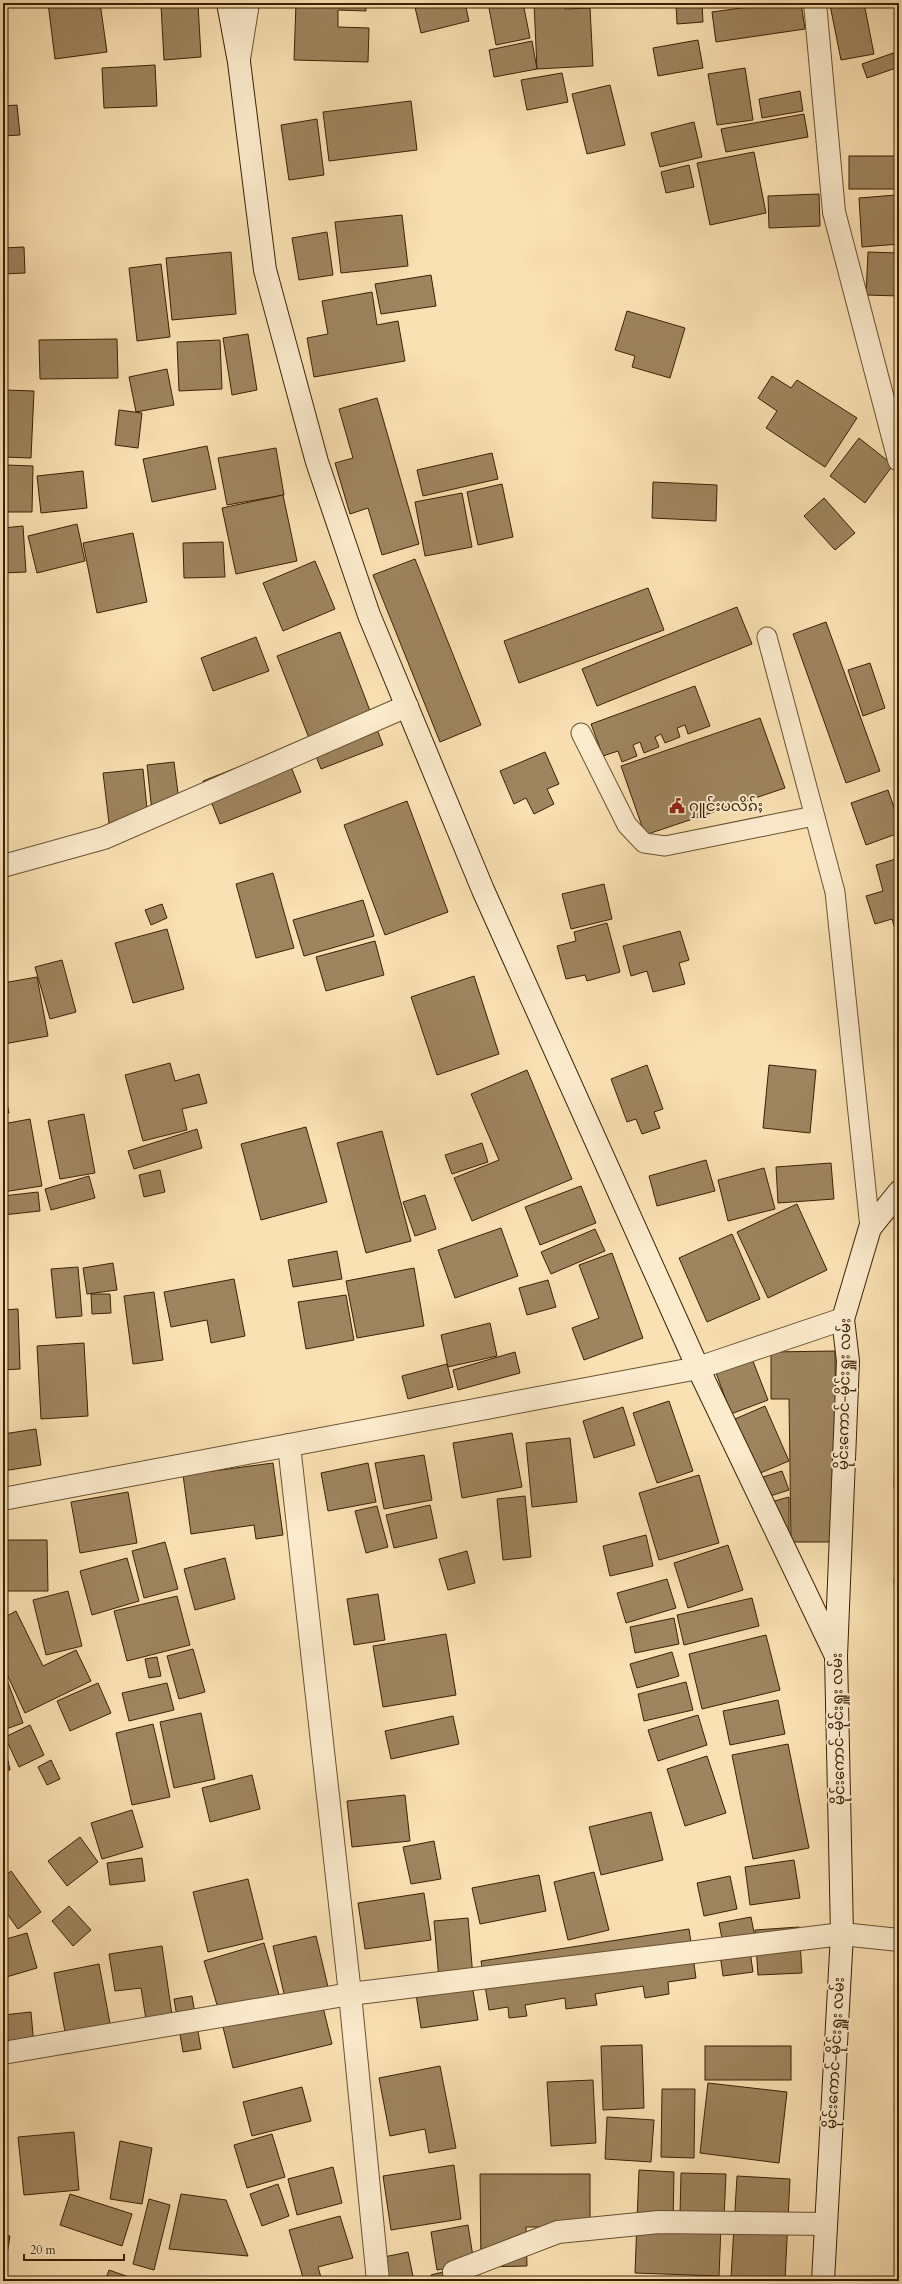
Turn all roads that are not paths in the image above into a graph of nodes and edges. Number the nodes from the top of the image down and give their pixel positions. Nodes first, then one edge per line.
1 (228, 3) edge
2 (248, 3) edge
3 (815, 3) edge
4 (239, 62) junction
5 (895, 417) edge
6 (899, 460) edge
7 (767, 637) dead end
8 (407, 706) junction
9 (581, 733) dead end
10 (814, 816) junction
11 (3, 866) edge
12 (899, 1192) edge
13 (870, 1228) junction
14 (843, 1319) junction
15 (698, 1368) junction
16 (289, 1445) junction
17 (3, 1499) edge
18 (836, 1656) junction
19 (842, 1934) junction
20 (899, 1940) edge
21 (350, 1994) junction
22 (3, 2053) edge
23 (826, 2224) junction
24 (454, 2272) dead end
25 (378, 2281) edge
26 (823, 2281) edge

1 - 4 street
2 - 4 street
3 - 5 street
4 - 8 street
5 - 6 street
7 - 10 lane
8 - 11 street
8 - 15 street
9 - 10 lane
10 - 13 lane
12 - 13 street, မိုင်းကောင်-မိုင်းရှူး လမ်း
13 - 14 street, မိုင်းကောင်-မိုင်းရှူး လမ်း
14 - 15 street
14 - 18 street, မိုင်းကောင်-မိုင်းရှူး လမ်း
15 - 16 street
15 - 18 street
16 - 17 street
16 - 21 street
18 - 19 street, မိုင်းကောင်-မိုင်းရှူး လမ်း
19 - 20 street
19 - 21 street
19 - 23 street, မိုင်းကောင်-မိုင်းရှူး လမ်း
21 - 22 street
21 - 25 street
23 - 24 street
23 - 26 street, မိုင်းကောင်-မိုင်းရှူး လမ်း

